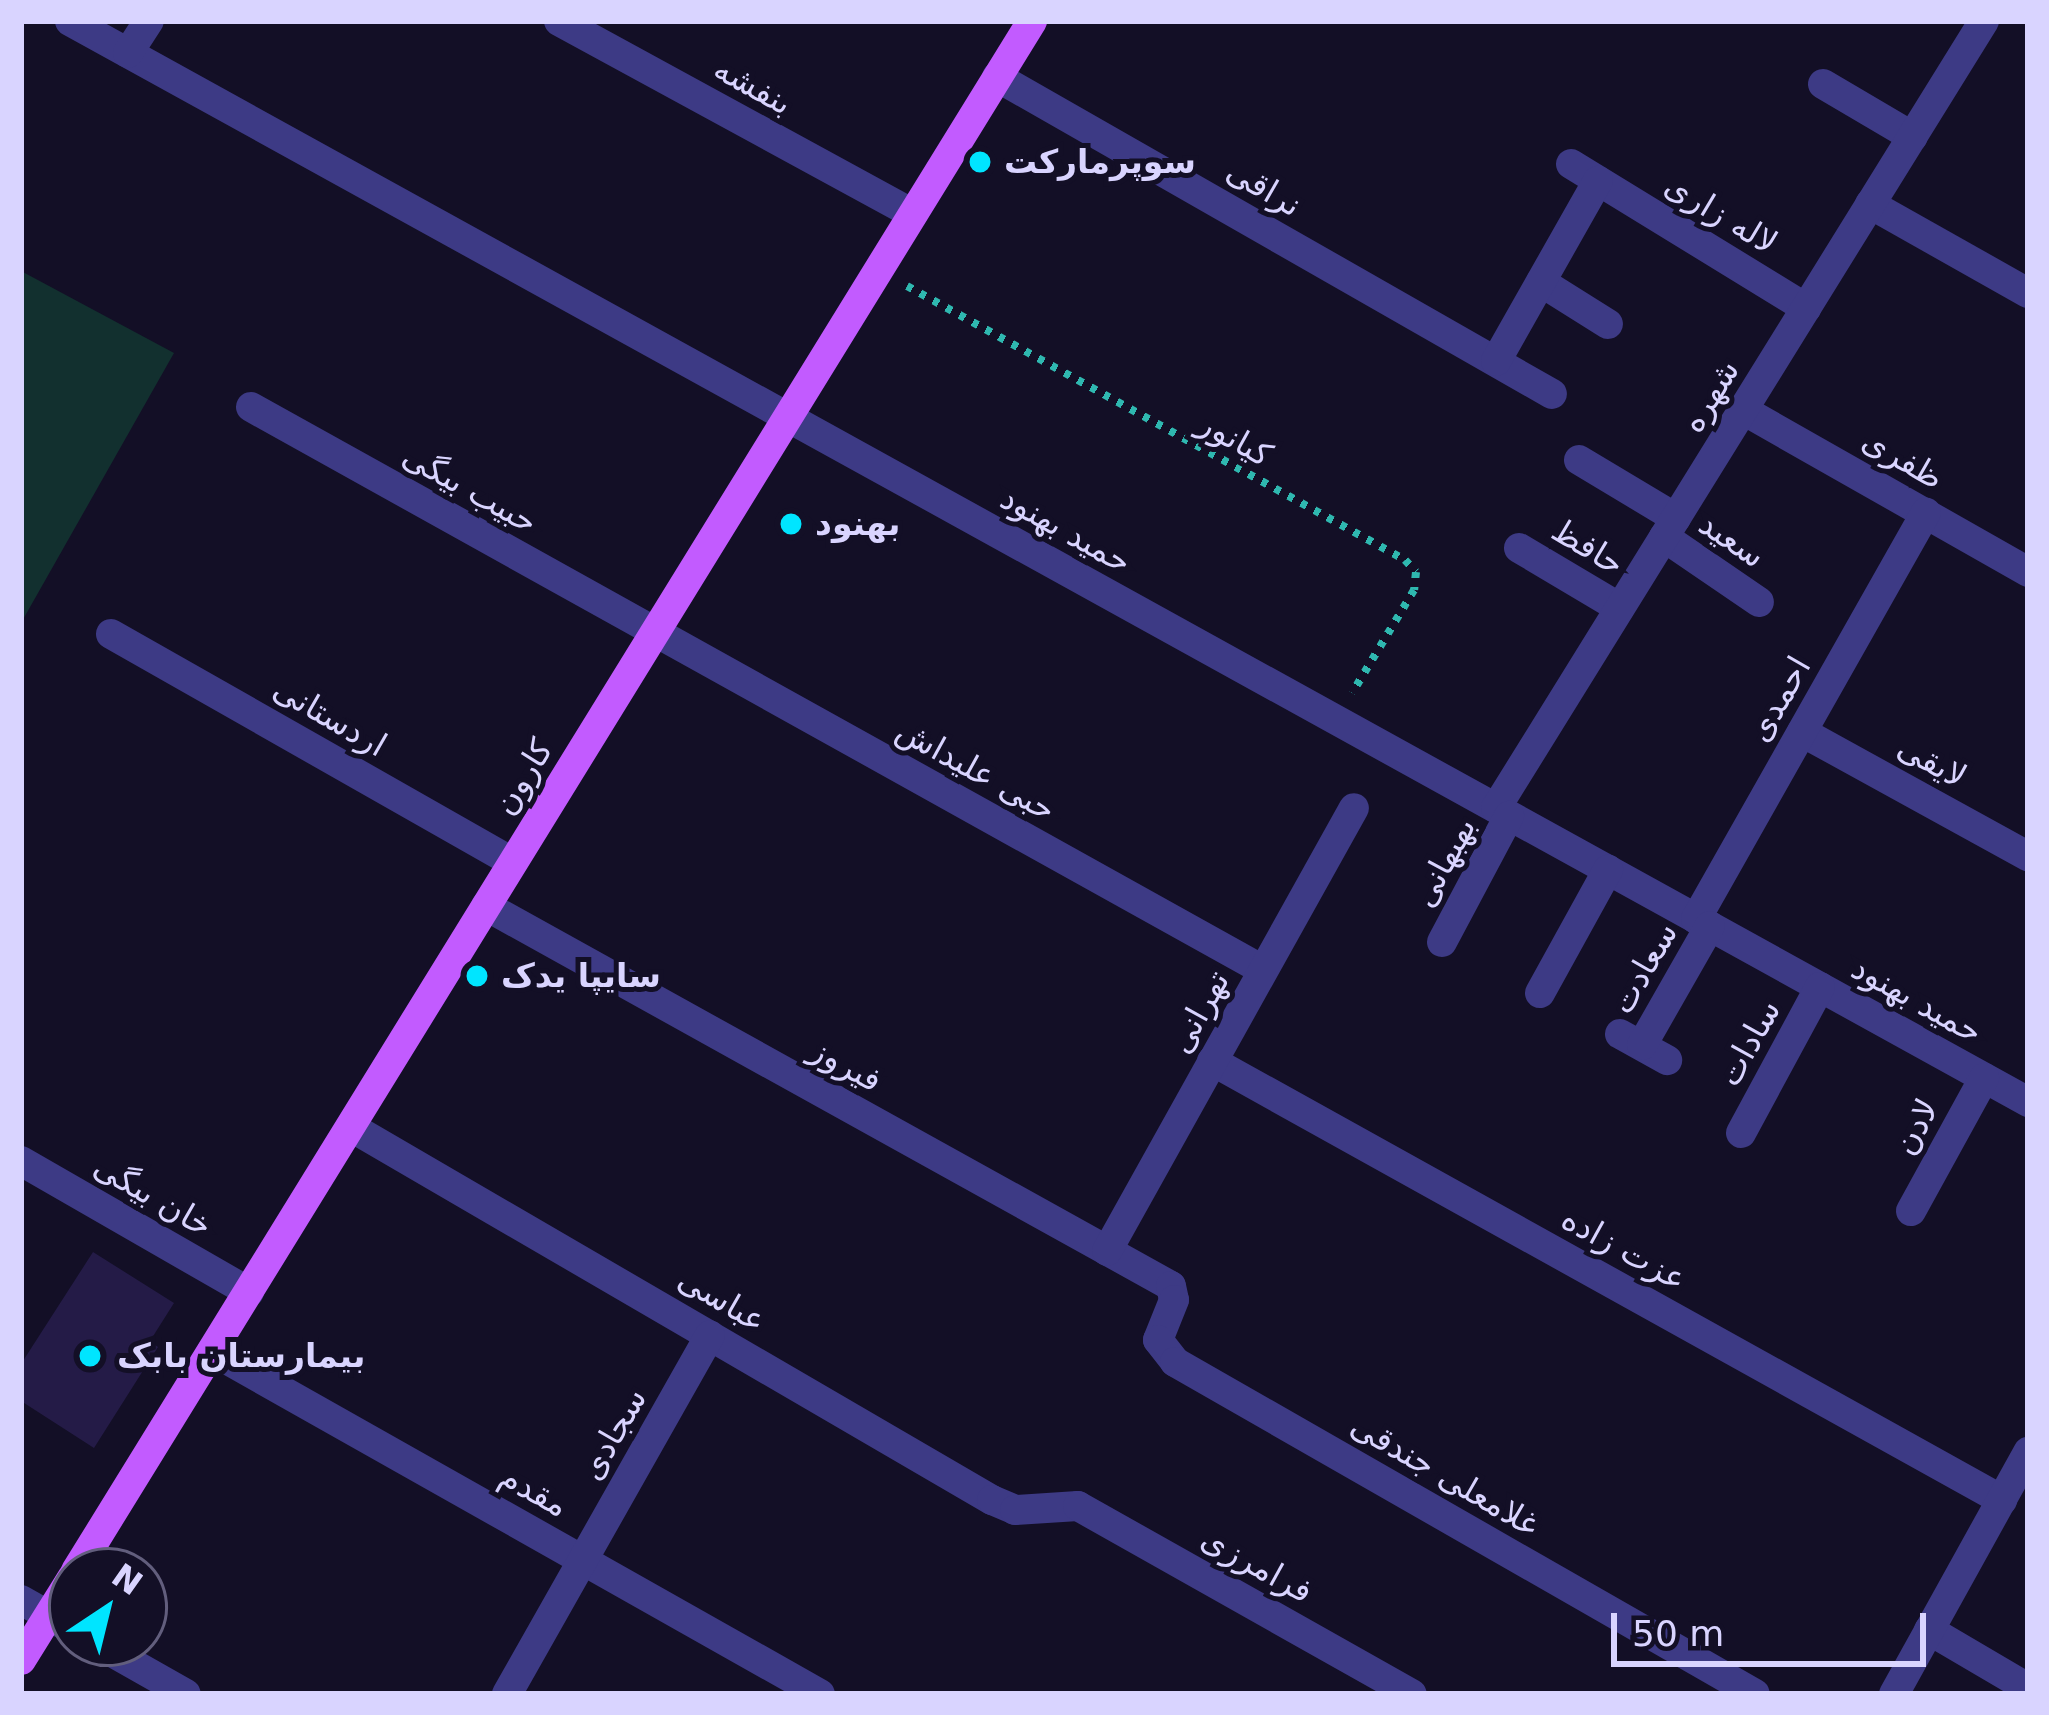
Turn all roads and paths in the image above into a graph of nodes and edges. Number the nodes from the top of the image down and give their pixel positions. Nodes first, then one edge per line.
1 (70, 21) edge
2 (149, 21) edge
3 (559, 21) edge
4 (1032, 21) edge
5 (1984, 21) edge
6 (128, 53) junction
7 (997, 77) junction
8 (1823, 84) dead end
9 (1912, 137) junction
10 (1571, 164) dead end
11 (1598, 181) junction
12 (1870, 204) junction
13 (913, 214) junction
14 (878, 269) junction
15 (1541, 282) junction
16 (2028, 293) edge
17 (1807, 308) junction
18 (1608, 324) dead end
19 (1496, 362) junction
20 (1552, 394) dead end
21 (251, 407) dead end
22 (1743, 410) junction
23 (787, 417) junction
24 (1579, 460) dead end
25 (1926, 513) junction
26 (1670, 528) junction
27 (1519, 548) dead end
28 (2028, 572) edge
29 (1759, 602) dead end
30 (1620, 608) junction
31 (654, 633) junction
32 (111, 634) dead end
33 (1336, 720) junction
34 (1802, 732) junction
35 (1354, 808) dead end
36 (1503, 812) junction
37 (2028, 856) edge
38 (513, 862) junction
39 (1608, 870) junction
40 (486, 906) junction
41 (1703, 923) junction
42 (1442, 942) dead end
43 (1263, 970) junction
44 (1820, 987) junction
45 (1540, 993) dead end
46 (1643, 1046) dead end
47 (1212, 1061) junction
48 (1984, 1078) junction
49 (2028, 1102) edge
50 (351, 1126) junction
51 (1741, 1133) dead end
52 (21, 1161) edge
53 (1911, 1211) dead end
54 (1107, 1251) junction
55 (1171, 1286) joint
56 (249, 1292) junction
57 (710, 1335) junction
58 (212, 1351) junction
59 (2028, 1452) edge
60 (2002, 1499) junction
61 (1065, 1502) joint
62 (91, 1547) edge
63 (583, 1560) junction
64 (47, 1615) edge
65 (1929, 1630) junction
66 (21, 1660) edge
67 (139, 1667) edge
68 (2028, 1688) edge
69 (187, 1694) edge
70 (507, 1694) edge
71 (820, 1694) edge
72 (1412, 1694) edge
73 (1755, 1694) edge
74 (1894, 1694) edge

1 - 6 street, حمید بهنود
2 - 6 street
3 - 13 street, بنفشه
4 - 7 main road, کارون
5 - 9 street, شهره
6 - 23 street, حمید بهنود
7 - 13 main road, کارون
7 - 19 street, نراقی
8 - 9 street
9 - 12 street, شهره
10 - 11 street, لاله زاری
11 - 15 street
11 - 17 street, لاله زاری
12 - 16 street
12 - 17 street, شهره
13 - 14 main road, کارون
14 - 23 main road, کارون
14 - 33 path, کیانور
15 - 18 street
15 - 19 street
17 - 22 street, شهره
19 - 20 street, نراقی
21 - 31 street, حبیب بیگی
22 - 25 street, ظفری
22 - 26 street, شهره
23 - 31 main road, کارون
23 - 33 street, حمید بهنود
24 - 26 street, سعید
25 - 28 street, ظفری
25 - 34 street, احمدی
26 - 29 street, سعید
26 - 30 street, شهره
27 - 30 street, حافظ
30 - 36 street, شهره
31 - 38 main road, کارون
31 - 43 street, حبی علیداش
32 - 38 street, اردستانی
33 - 36 street, حمید بهنود
34 - 37 street, لایقی
34 - 41 street, احمدی
35 - 43 street, تهرانی
36 - 39 street, حمید بهنود
36 - 42 street, بهبهانی
38 - 40 main road, کارون
39 - 41 street, حمید بهنود
39 - 45 street
40 - 50 main road, کارون
40 - 54 street, فیروز
41 - 44 street, حمید بهنود
41 - 46 street, سعادت
43 - 47 street, تهرانی
44 - 48 street, حمید بهنود
44 - 51 street, سادات
47 - 54 street, تهرانی
47 - 60 street, عزت زاده
48 - 49 street, حمید بهنود
48 - 53 street, لادن
50 - 56 main road, کارون
50 - 57 street, عباسی
52 - 56 street, خان بیگی
54 - 55 street, فیروز
55 - 73 street, غلامعلی جندقی
56 - 58 main road, کارون
57 - 61 street, عباسی
57 - 63 street, سجادی
58 - 62 main road, کارون
58 - 63 street, مقدم
59 - 60 street
60 - 65 street
61 - 72 street, فرامرزی
63 - 70 street, سجادی
63 - 71 street, مقدم
64 - 66 main road, کارون
65 - 68 street
65 - 74 street
67 - 69 street

